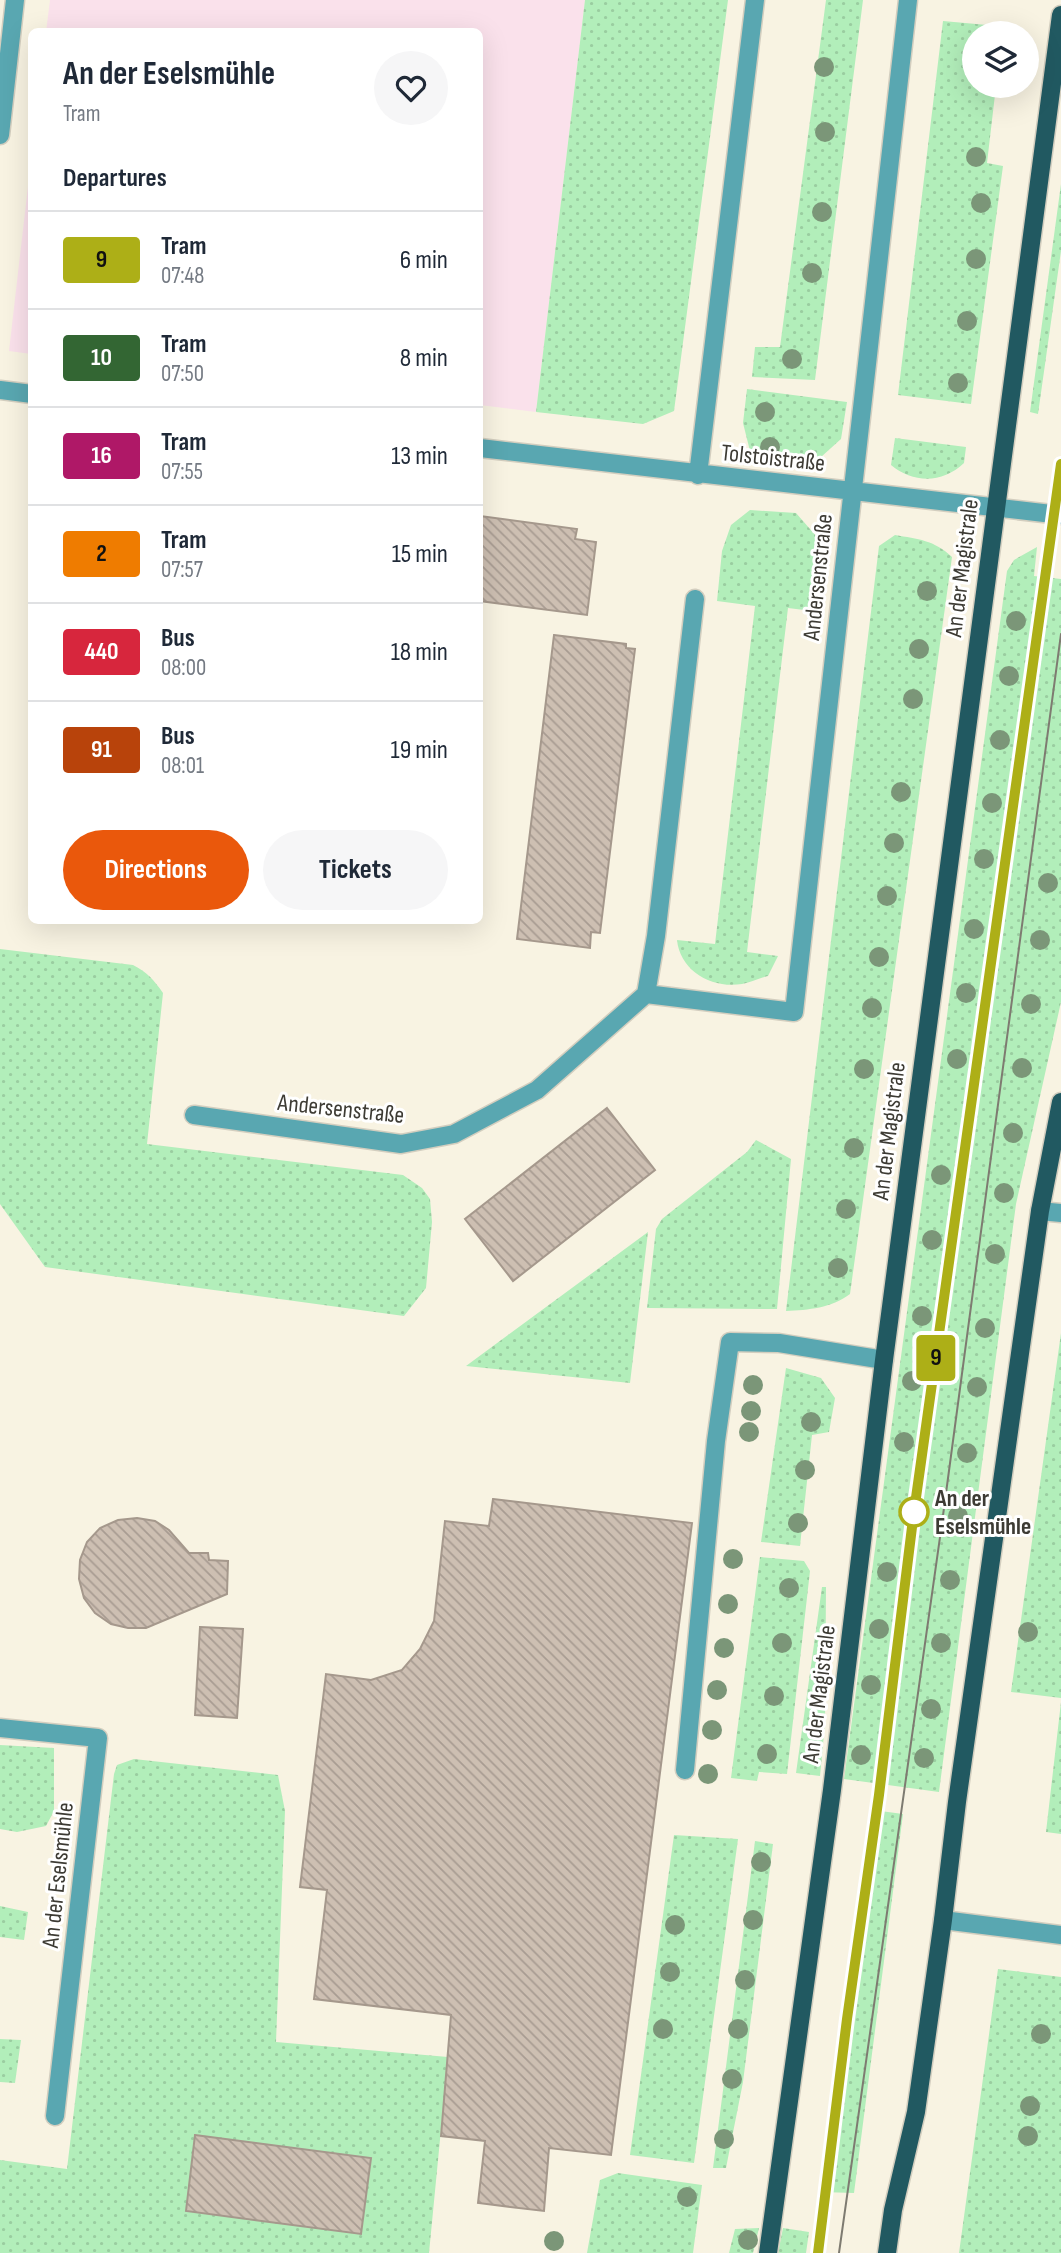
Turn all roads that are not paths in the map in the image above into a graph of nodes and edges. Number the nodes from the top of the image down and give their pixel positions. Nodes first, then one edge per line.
1 (15, 0) edge
2 (755, 0) edge
3 (908, 0) edge
4 (1061, 15) edge
5 (0, 135) edge
6 (0, 390) edge
7 (28, 394) edge
8 (483, 448) edge
9 (698, 475) junction
10 (852, 491) junction
11 (995, 508) junction
12 (1061, 515) edge
13 (695, 599) dead end
14 (646, 994) junction
15 (1061, 1102) edge
16 (194, 1115) dead end
17 (1040, 1211) junction
18 (1061, 1213) edge
19 (884, 1360) junction
20 (0, 1728) edge
21 (685, 1770) dead end
22 (943, 1920) junction
23 (1061, 1936) edge
24 (55, 2116) dead end
25 (768, 2253) edge
26 (887, 2253) edge

1 - 5 street
2 - 9 street
3 - 10 street, Andersenstraße
4 - 11 main road, An der Magistrale
6 - 7 street
8 - 9 street, Tolstoistraße
9 - 10 street, Tolstoistraße
10 - 11 street, Tolstoistraße
10 - 14 street, Andersenstraße
11 - 12 street, Tolstoistraße
11 - 19 main road, An der Magistrale
13 - 14 street
14 - 16 street, Andersenstraße
15 - 17 main road
17 - 18 street
17 - 22 main road
19 - 21 street
19 - 25 main road, An der Magistrale
20 - 24 street, An der Eselsmühle
22 - 23 street
22 - 26 main road

